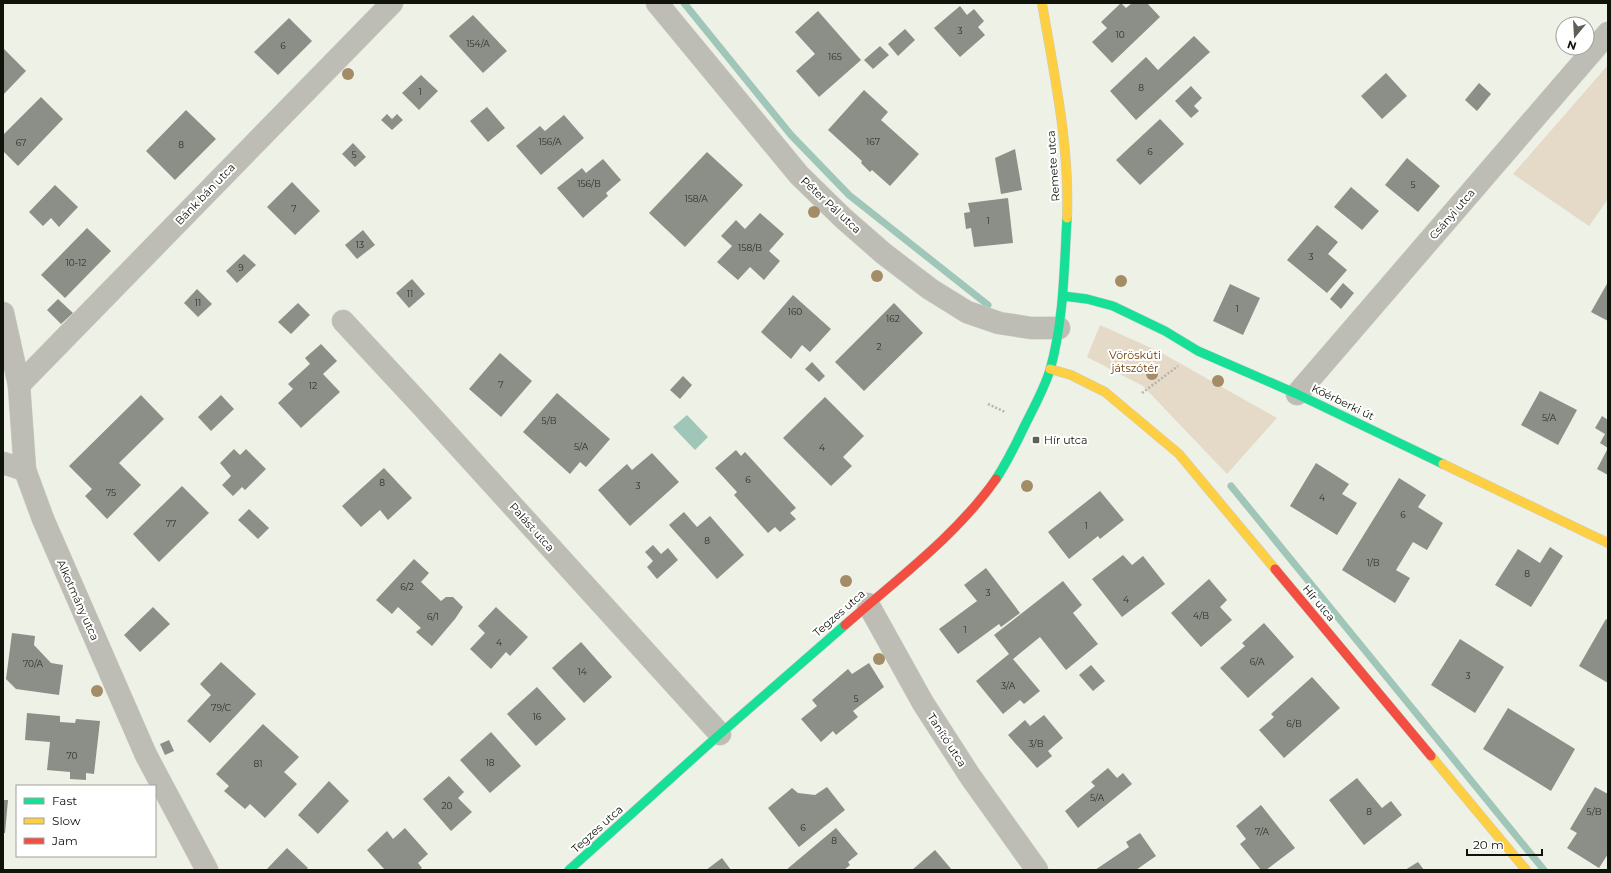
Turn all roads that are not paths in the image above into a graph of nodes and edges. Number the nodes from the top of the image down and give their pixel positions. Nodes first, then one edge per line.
1 (392, 3) edge
2 (657, 3) edge
3 (1042, 3) edge
4 (1608, 33) edge
5 (1063, 296) junction
6 (3, 313) edge
7 (343, 321) dead end
8 (1059, 328) junction
9 (1050, 369) junction
10 (19, 385) junction
11 (1297, 394) junction
12 (3, 463) edge
13 (25, 470) junction
14 (1608, 543) edge
15 (868, 604) junction
16 (720, 734) junction
17 (1034, 866) edge
18 (207, 870) edge
19 (570, 870) edge
20 (1526, 870) edge

1 - 10 street, Bánk bán utca
2 - 8 street, Péter Pál utca
3 - 5 street, Remete utca
4 - 11 street, Csányi utca
5 - 8 street, Remete utca
5 - 11 street, Kőérberki út
6 - 10 street, Alkotmány utca
7 - 16 street, Palást utca
8 - 9 street, Tegzes utca
9 - 15 street, Tegzes utca
9 - 20 street, Hír utca
10 - 13 street, Alkotmány utca
11 - 14 street, Kőérberki út
12 - 13 street
13 - 18 street, Alkotmány utca
15 - 16 street, Tegzes utca
15 - 17 street, Tanító utca
16 - 19 street, Tegzes utca

